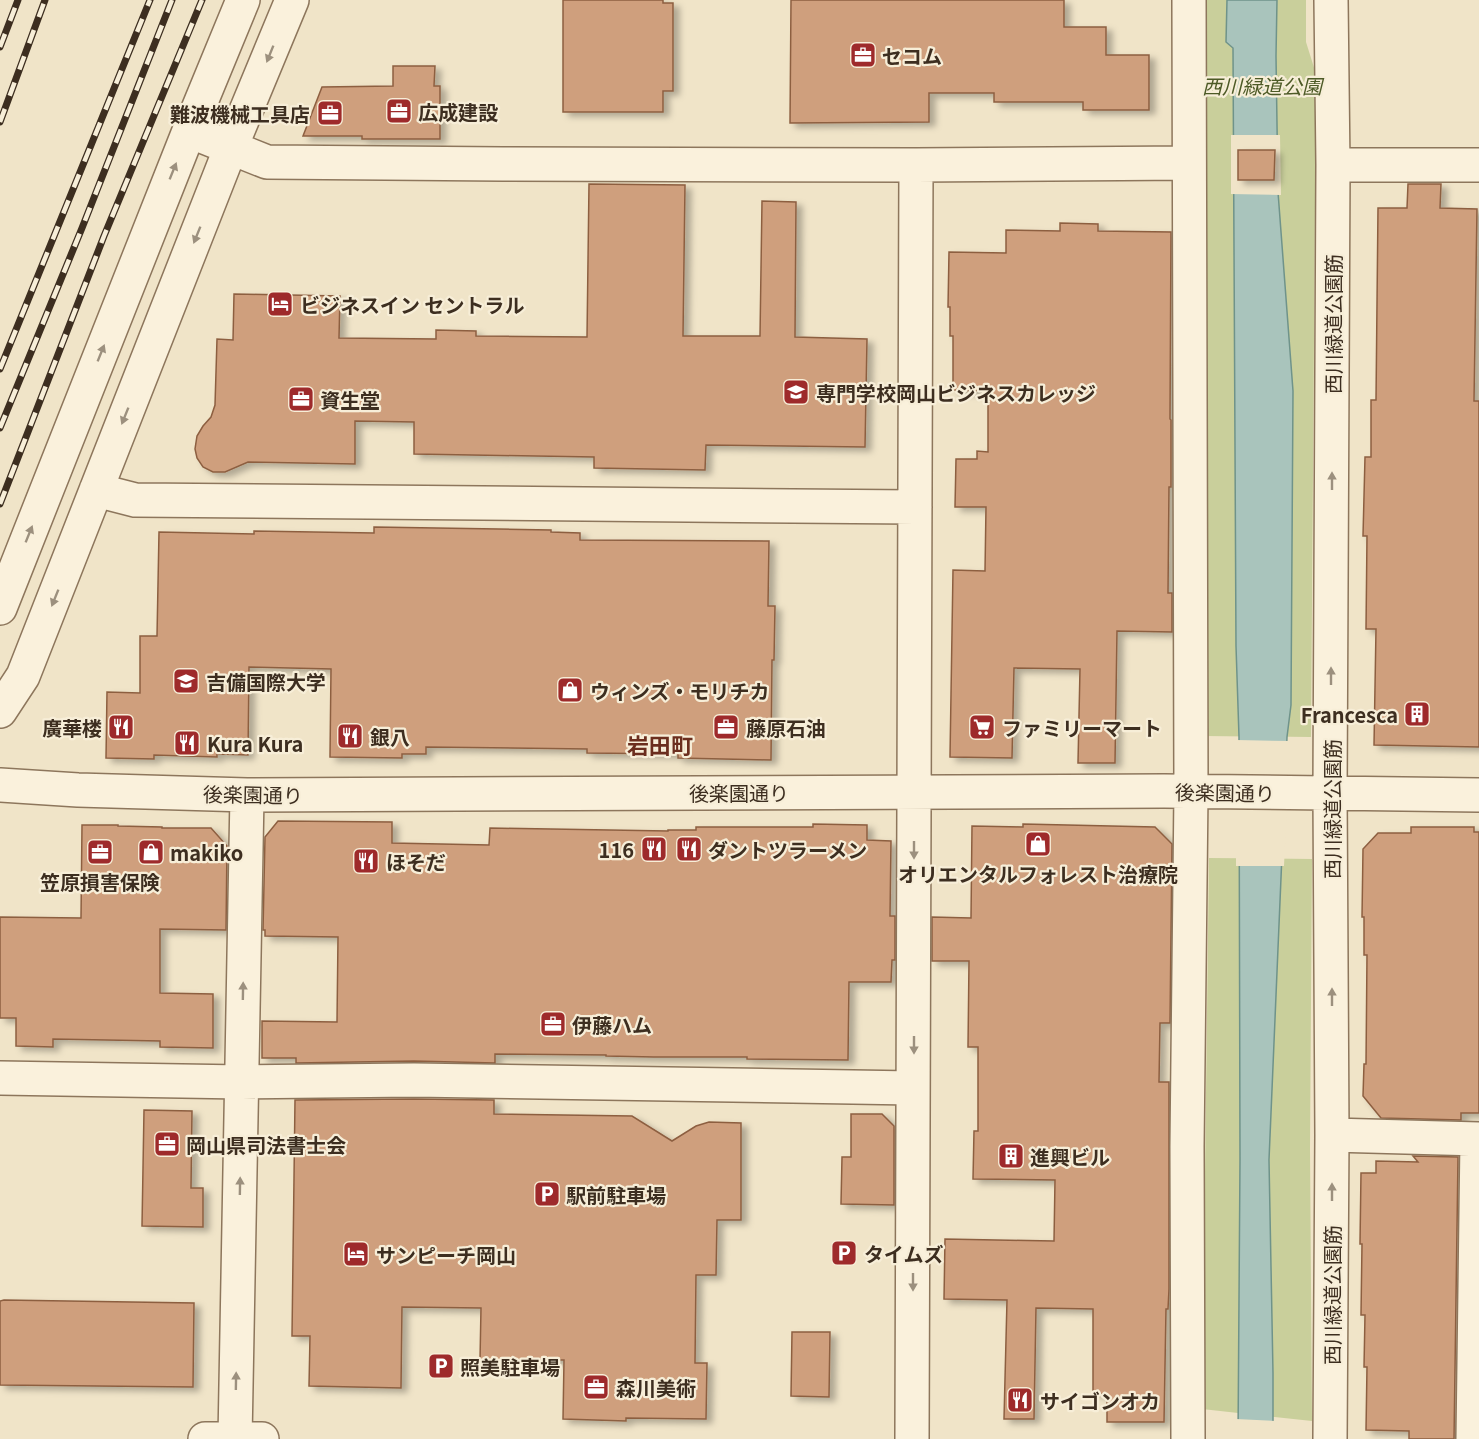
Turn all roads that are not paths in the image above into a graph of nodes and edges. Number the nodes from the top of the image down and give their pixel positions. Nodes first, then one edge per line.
1 (243, 0) edge
2 (292, 0) edge
3 (1189, 0) edge
4 (1331, 0) edge
5 (189, 131) junction
6 (231, 147) junction
7 (1190, 163) junction
8 (916, 165) junction
9 (1333, 165) junction
10 (1479, 165) edge
11 (96, 490) junction
12 (915, 507) junction
13 (0, 608) edge
14 (0, 711) edge
15 (0, 785) edge
16 (914, 791) junction
17 (1191, 792) junction
18 (1330, 793) junction
19 (247, 795) junction
20 (1479, 795) edge
21 (0, 1078) edge
22 (242, 1082) junction
23 (913, 1088) junction
24 (1332, 1135) junction
25 (1478, 1139) edge
26 (205, 1439) edge
27 (235, 1439) edge
28 (262, 1439) edge
29 (912, 1439) edge
30 (1188, 1439) edge
31 (1330, 1439) edge
32 (1473, 1439) edge

1 - 5 street
2 -> 6 street
3 - 7 street
4 - 9 street, 西川緑道公園筋
5 - 6 street
13 -> 5 street
6 - 8 street
6 -> 11 street
7 - 8 street
7 - 17 street
8 - 12 street
9 - 10 street
18 -> 9 street, 西川緑道公園筋
11 - 12 street
11 -> 14 street
12 - 16 street
15 - 19 street, 後楽園通り
16 - 17 street, 後楽園通り
16 - 19 street, 後楽園通り
16 -> 23 street
17 - 18 street, 後楽園通り
17 - 30 street
18 - 20 street, 後楽園通り
24 -> 18 street, 西川緑道公園筋
22 -> 19 street
21 - 22 street
22 - 23 street
27 -> 22 street
23 -> 29 street
24 - 25 street
31 -> 24 street, 西川緑道公園筋
25 - 32 street
26 - 27 street
27 - 28 street

